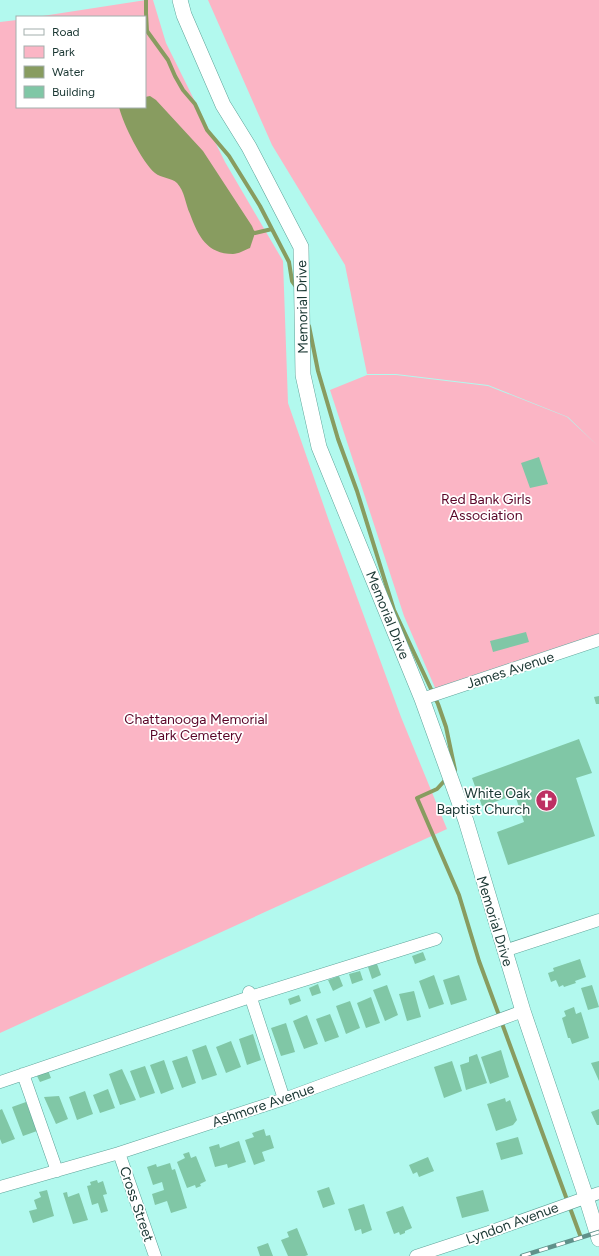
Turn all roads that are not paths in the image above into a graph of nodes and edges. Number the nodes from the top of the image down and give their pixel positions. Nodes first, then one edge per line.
1 (180, 0) edge
2 (599, 640) edge
3 (422, 699) junction
4 (599, 920) edge
5 (436, 939) dead end
6 (504, 951) junction
7 (249, 994) junction
8 (523, 1011) junction
9 (23, 1074) junction
10 (0, 1082) edge
11 (284, 1099) junction
12 (119, 1153) junction
13 (57, 1171) junction
14 (0, 1188) edge
15 (592, 1195) edge
16 (599, 1239) edge
17 (155, 1256) edge
18 (416, 1256) edge

1 - 3 street, Memorial Drive
2 - 3 street, James Avenue
3 - 6 street, Memorial Drive
4 - 6 street
5 - 7 street
6 - 8 street, Memorial Drive
7 - 9 street
7 - 11 street
8 - 11 street, Ashmore Avenue
8 - 15 street, Memorial Drive
9 - 10 street
9 - 13 street
11 - 12 street, Ashmore Avenue
12 - 13 street, Ashmore Avenue
12 - 17 street, Cross Street
13 - 14 street, Ashmore Avenue
15 - 16 street, Memorial Drive
15 - 18 street, Lyndon Avenue

